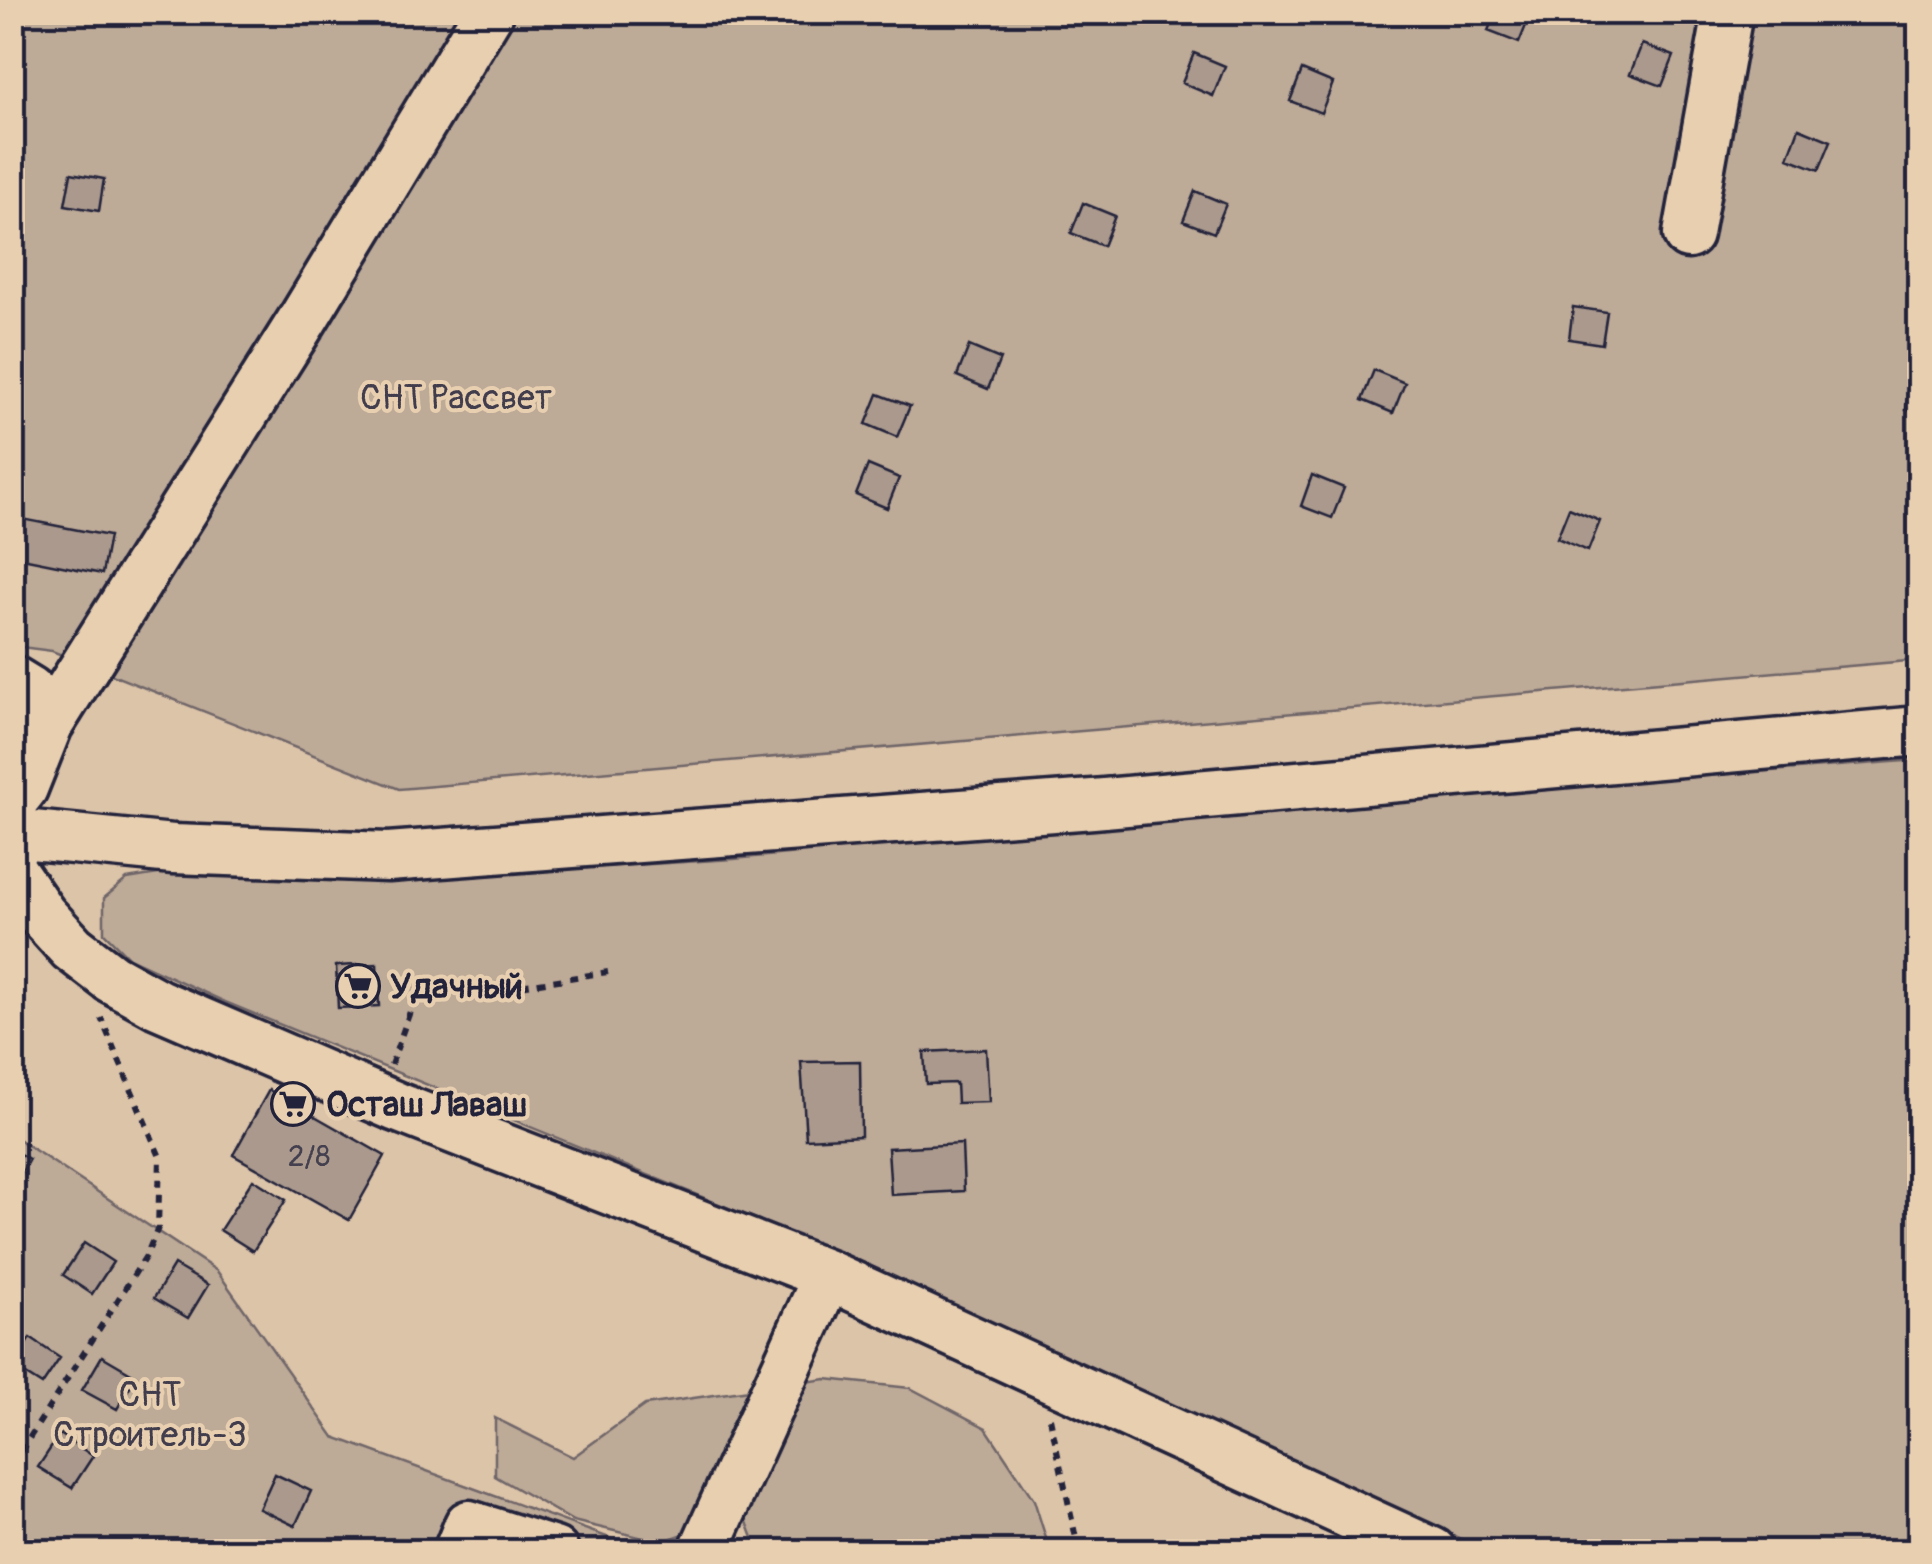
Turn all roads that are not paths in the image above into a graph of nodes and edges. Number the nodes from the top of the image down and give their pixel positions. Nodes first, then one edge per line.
1 (489, 12) edge
2 (1728, 12) edge
3 (1688, 234) dead end
4 (12, 680) edge
5 (48, 726) junction
6 (1920, 731) edge
7 (12, 802) edge
8 (12, 833) edge
9 (12, 871) edge
10 (828, 1275) junction
11 (458, 1552) edge
12 (554, 1552) edge
13 (704, 1552) edge
14 (1432, 1552) edge

1 - 5 street
2 - 3 street
4 - 5 street
5 - 7 street
6 - 8 street
9 - 10 street
10 - 13 street
10 - 14 street
11 - 12 street

